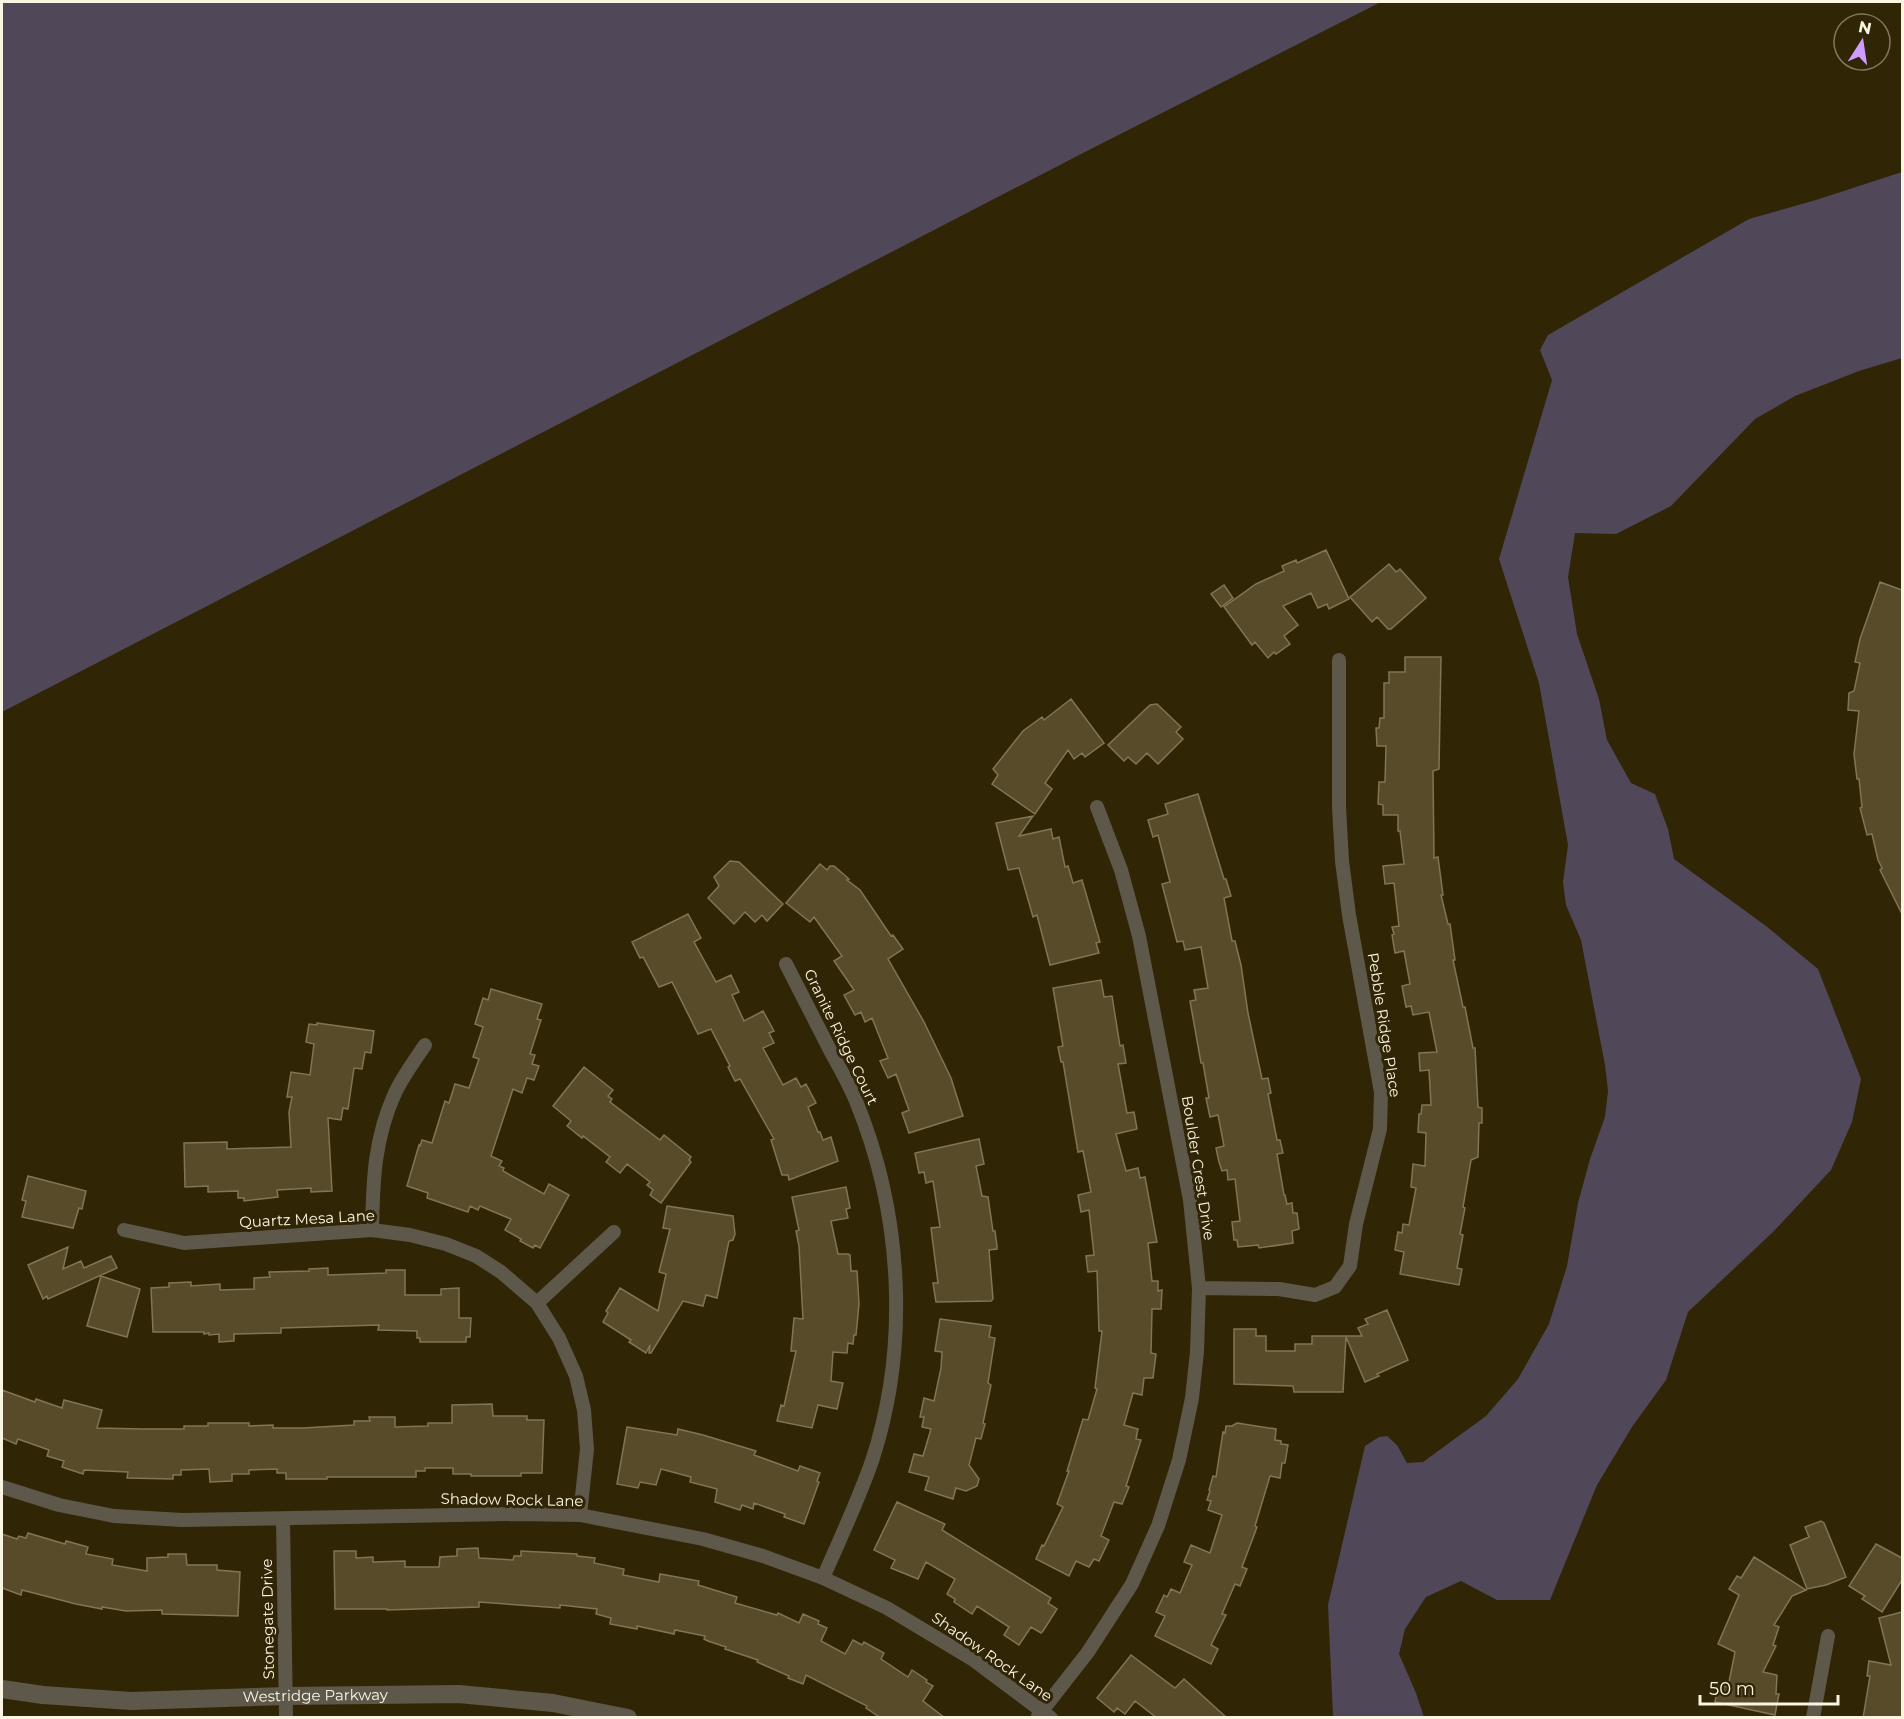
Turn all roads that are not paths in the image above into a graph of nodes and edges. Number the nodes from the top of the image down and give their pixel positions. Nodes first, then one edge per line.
1 (1339, 660) dead end
2 (1097, 807) dead end
3 (786, 964) dead end
4 (425, 1045) dead end
5 (124, 1230) dead end
6 (372, 1230) junction
7 (614, 1232) dead end
8 (1199, 1288) junction
9 (537, 1303) junction
10 (2, 1487) edge
11 (580, 1515) junction
12 (283, 1519) junction
13 (823, 1578) junction
14 (1828, 1636) dead end
15 (2, 1689) edge
16 (285, 1696) junction
17 (1043, 1715) edge
18 (286, 1718) edge
19 (627, 1718) edge
20 (1813, 1718) edge

1 - 8 street, Pebble Ridge Place
2 - 8 street, Boulder Crest Drive
3 - 13 street, Granite Ridge Court
4 - 6 street
5 - 6 street, Quartz Mesa Lane
6 - 9 street, Quartz Mesa Lane
7 - 9 street
8 - 17 street, Boulder Crest Drive
9 - 11 street, Quartz Mesa Lane
10 - 12 street, Shadow Rock Lane
11 - 12 street, Shadow Rock Lane
11 - 13 street, Shadow Rock Lane
12 - 16 street, Stonegate Drive
13 - 17 street, Shadow Rock Lane
14 - 20 street
15 - 16 street, Westridge Parkway
16 - 18 street, Stonegate Drive
16 - 19 street, Westridge Parkway

